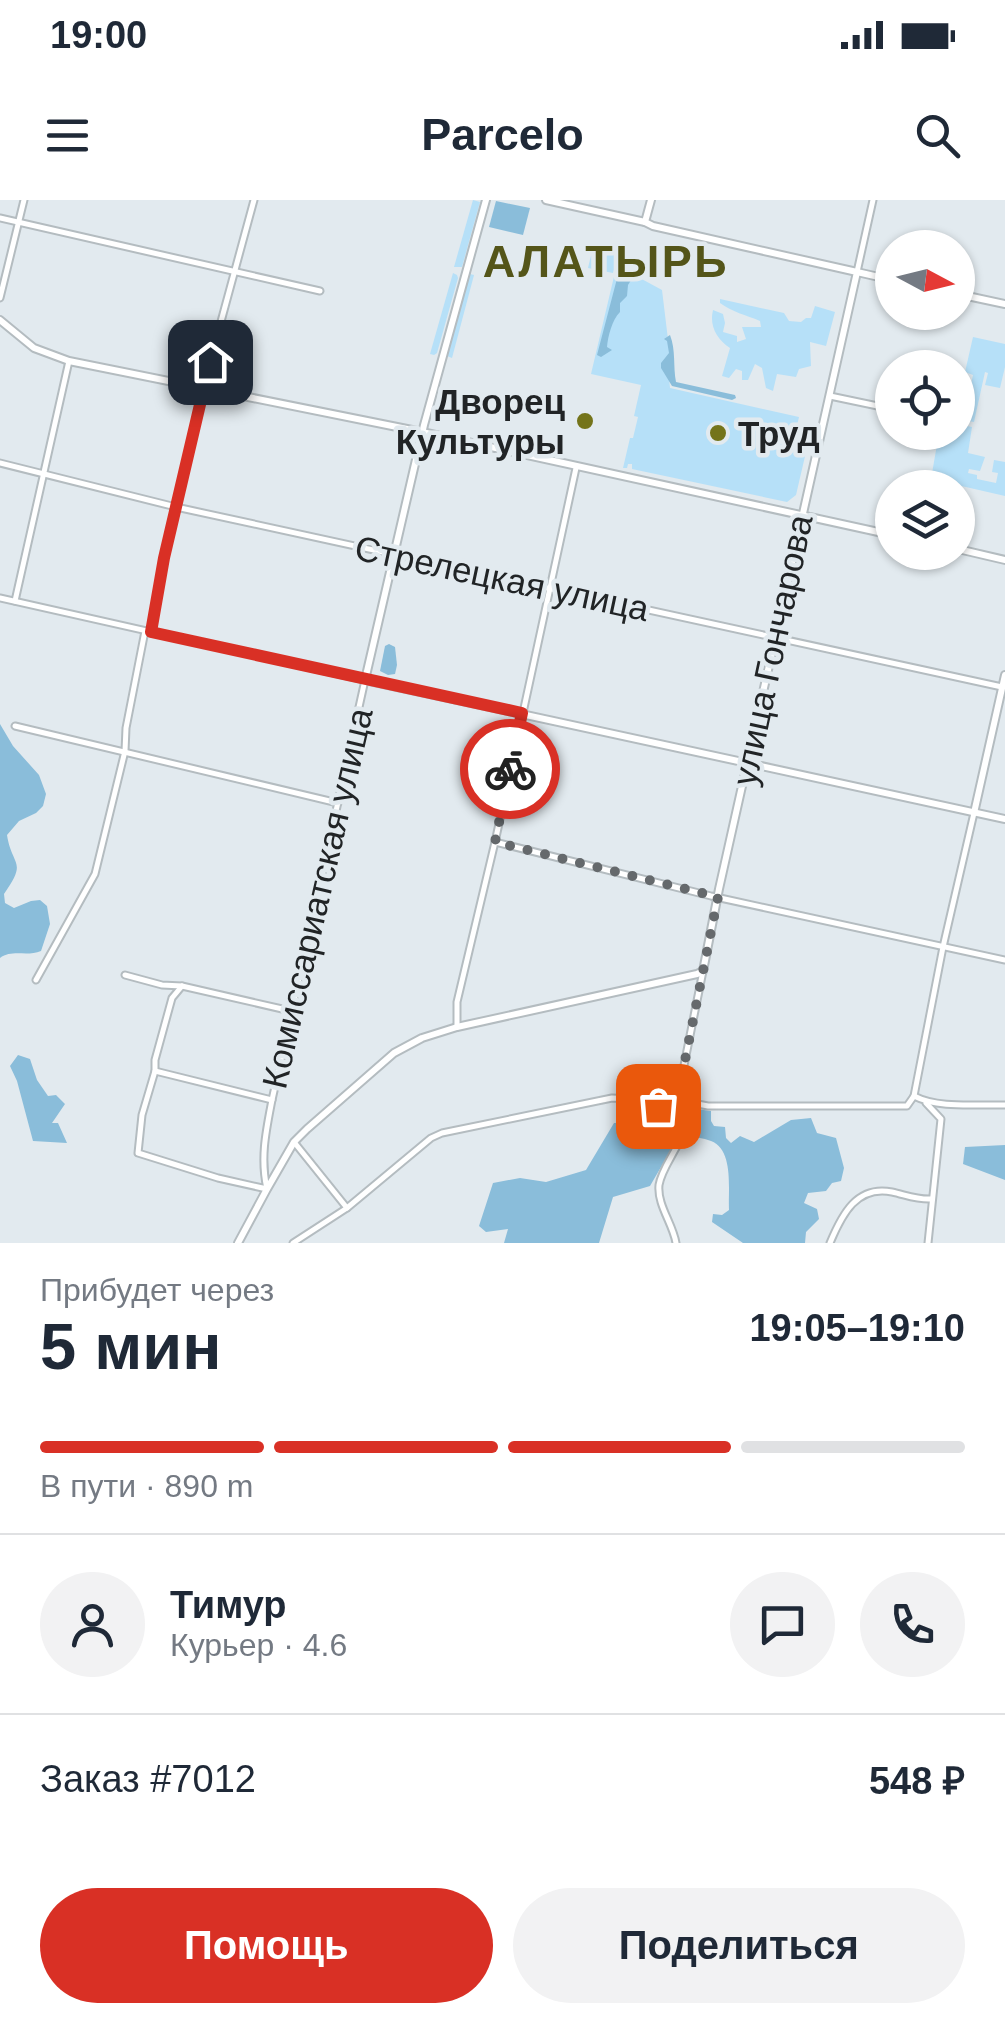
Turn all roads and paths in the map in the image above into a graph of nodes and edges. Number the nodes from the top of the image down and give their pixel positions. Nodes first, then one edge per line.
1 (24, 200) edge
2 (254, 200) edge
3 (486, 200) edge
4 (546, 200) edge
5 (651, 200) edge
6 (873, 200) edge
7 (0, 218) edge
8 (18, 222) junction
9 (644, 222) junction
10 (235, 272) junction
11 (857, 272) junction
12 (875, 276) edge
13 (320, 291) dead end
14 (0, 298) edge
15 (975, 298) edge
16 (1005, 304) edge
17 (0, 320) edge
18 (69, 360) junction
19 (204, 388) junction
20 (830, 396) junction
21 (875, 405) edge
22 (422, 432) junction
23 (0, 463) edge
24 (576, 468) junction
25 (44, 473) junction
26 (176, 507) junction
27 (802, 515) junction
28 (875, 531) edge
29 (394, 554) junction
30 (975, 554) edge
31 (1005, 560) edge
32 (548, 588) junction
33 (0, 598) edge
34 (15, 601) junction
35 (148, 631) junction
36 (775, 638) junction
37 (1005, 675) edge
38 (365, 680) junction
39 (1004, 688) edge
40 (522, 713) junction
41 (14, 726) dead end
42 (125, 751) junction
43 (748, 762) junction
44 (338, 803) junction
45 (974, 813) junction
46 (1005, 820) edge
47 (495, 842) junction
48 (718, 897) junction
49 (943, 946) junction
50 (1005, 960) edge
51 (703, 971) junction
52 (125, 976) dead end
53 (36, 980) dead end
54 (182, 986) junction
55 (291, 1012) junction
56 (457, 1027) junction
57 (155, 1071) junction
58 (914, 1096) junction
59 (272, 1100) junction
60 (677, 1100) junction
61 (924, 1101) junction
62 (1005, 1105) edge
63 (294, 1142) junction
64 (677, 1146) dead end
65 (266, 1188) junction
66 (932, 1199) junction
67 (347, 1208) junction
68 (238, 1243) edge
69 (293, 1243) edge
70 (676, 1243) edge
71 (830, 1243) edge
72 (928, 1243) edge

1 - 8 street
2 - 10 street
3 - 22 street, Комиссариатская улица
4 - 9 street
5 - 9 street
6 - 11 street, улица Гончарова
7 - 8 street
8 - 10 street
8 - 14 street
9 - 11 street
10 - 13 street
10 - 19 street
11 - 12 street
11 - 20 street, улица Гончарова
15 - 16 street
17 - 18 street
18 - 19 street
18 - 25 street
19 - 22 street
19 - 26 street
20 - 21 street
20 - 27 street, улица Гончарова
22 - 24 street
22 - 29 street, Комиссариатская улица
23 - 25 street, Стрелецкая улица
24 - 27 street
24 - 32 street
25 - 26 street, Стрелецкая улица
25 - 34 street
26 - 29 street, Стрелецкая улица
26 - 35 street
27 - 28 street
27 - 36 street, улица Гончарова
29 - 32 street, Стрелецкая улица
29 - 38 street, Комиссариатская улица
30 - 31 street
32 - 36 street, Стрелецкая улица
32 - 40 street
33 - 34 street
34 - 35 street
35 - 38 street
35 - 42 street
36 - 39 street, Стрелецкая улица
36 - 43 street, улица Гончарова
37 - 39 street
38 - 40 street
38 - 44 street, Комиссариатская улица
39 - 45 street
40 - 43 street
40 - 47 street
41 - 42 street
42 - 44 street
42 - 53 street
43 - 45 street
43 - 48 street, улица Гончарова
44 - 55 street, Комиссариатская улица
45 - 46 street
45 - 49 street
47 - 48 street
47 - 56 street
48 - 49 street
48 - 51 street, улица Гончарова
49 - 50 street
49 - 58 street
51 - 56 street
51 - 60 street, улица Гончарова
52 - 54 street
54 - 55 street
54 - 57 street
55 - 59 street, Комиссариатская улица
56 - 63 street
57 - 59 street
57 - 65 street
58 - 60 street
58 - 61 street
59 - 65 street, Комиссариатская улица
60 - 67 street
61 - 62 street
61 - 66 street
63 - 65 street
63 - 67 street
64 - 70 street
65 - 68 street, Комиссариатская улица
66 - 71 street
66 - 72 street
67 - 69 street

